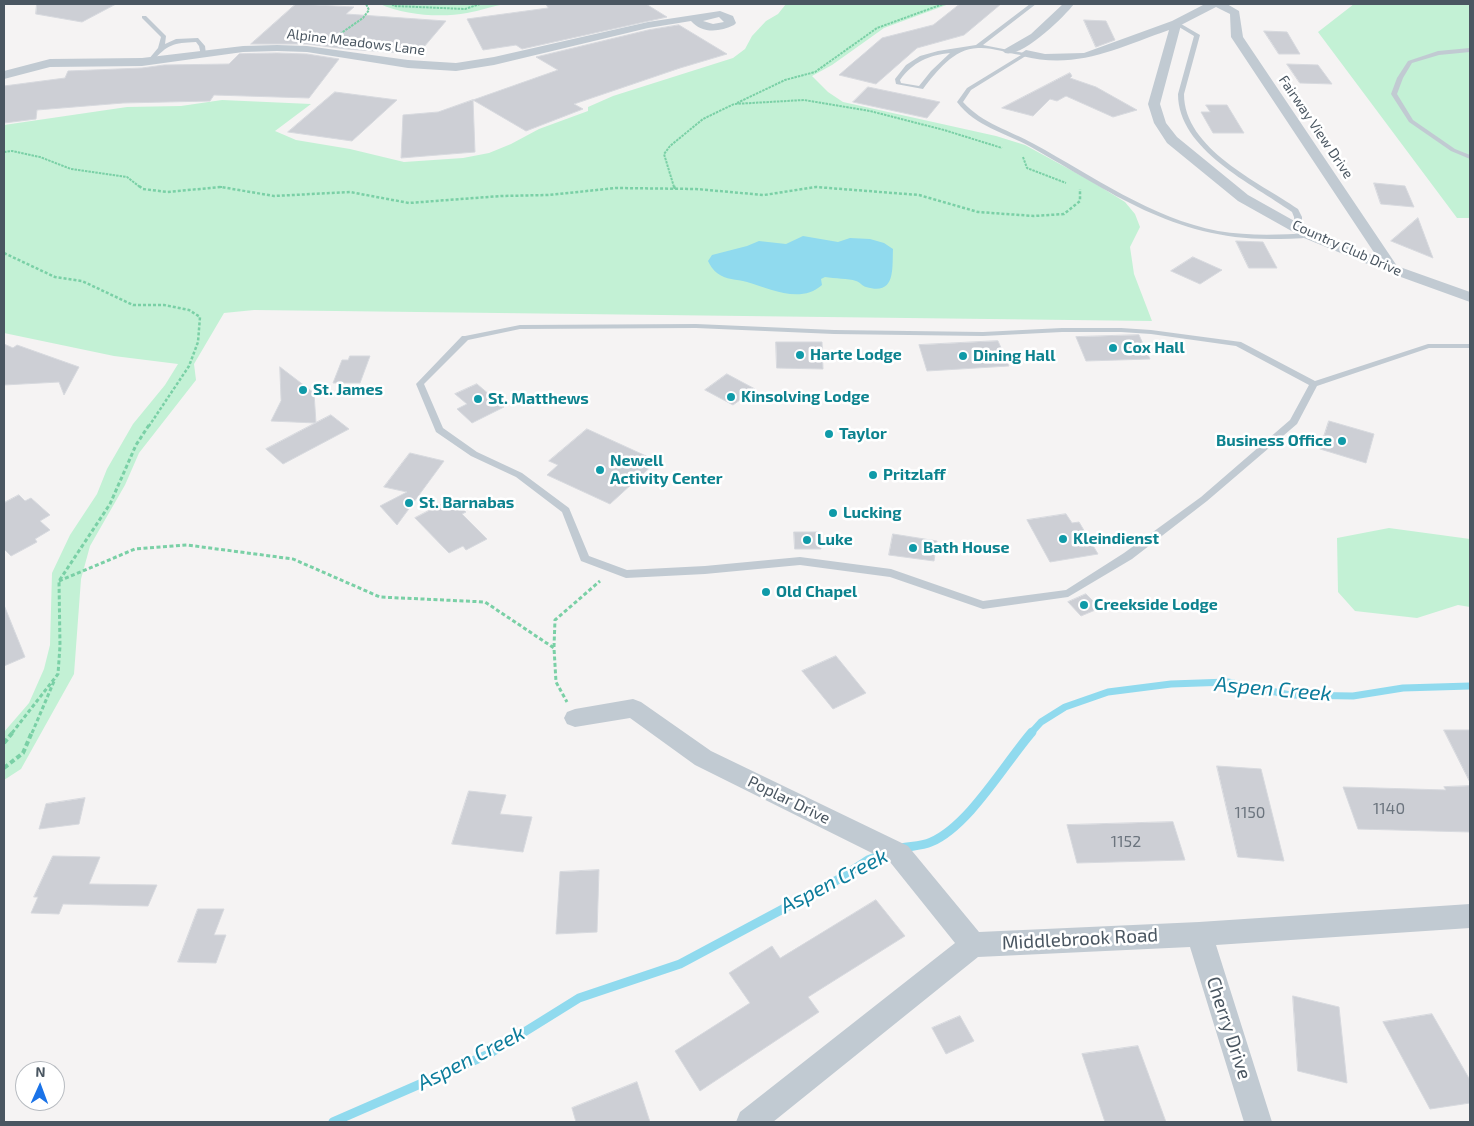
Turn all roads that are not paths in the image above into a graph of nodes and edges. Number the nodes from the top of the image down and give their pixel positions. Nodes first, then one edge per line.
1 (1033, 4) edge
2 (1069, 4) edge
3 (1212, 4) edge
4 (1219, 4) edge
5 (144, 16) dead end
6 (702, 16) dead end
7 (1176, 23) junction
8 (978, 46) junction
9 (161, 48) junction
10 (1470, 50) edge
11 (956, 51) junction
12 (1010, 51) junction
13 (202, 54) junction
14 (1026, 54) junction
15 (150, 61) junction
16 (4, 75) edge
17 (1470, 157) edge
18 (1304, 232) junction
19 (1392, 269) junction
20 (1470, 297) edge
21 (1470, 346) edge
22 (1314, 384) junction
23 (575, 718) road end
24 (1470, 916) edge
25 (1199, 934) junction
26 (973, 945) junction
27 (750, 1122) edge
28 (1258, 1122) edge

1 - 8 lane
2 - 12 street
3 - 7 street
4 - 19 street, Fairway View Drive
5 - 9 lane
6 - 13 street, Alpine Meadows Lane
7 - 14 street
7 - 18 lane
7 - 18 street, Country Club Drive
8 - 11 lane
8 - 12 lane
9 - 13 lane
9 - 15 lane
10 - 17 lane
11 - 11 lane
12 - 14 lane
13 - 15 street, Alpine Meadows Lane
14 - 18 lane
15 - 16 street, Alpine Meadows Lane
18 - 19 street, Country Club Drive
19 - 20 street, Country Club Drive
21 - 22 lane
22 - 22 lane
23 - 26 street, Poplar Drive
24 - 25 street, Middlebrook Road
25 - 26 street, Middlebrook Road
25 - 28 street, Cherry Drive
26 - 27 street

